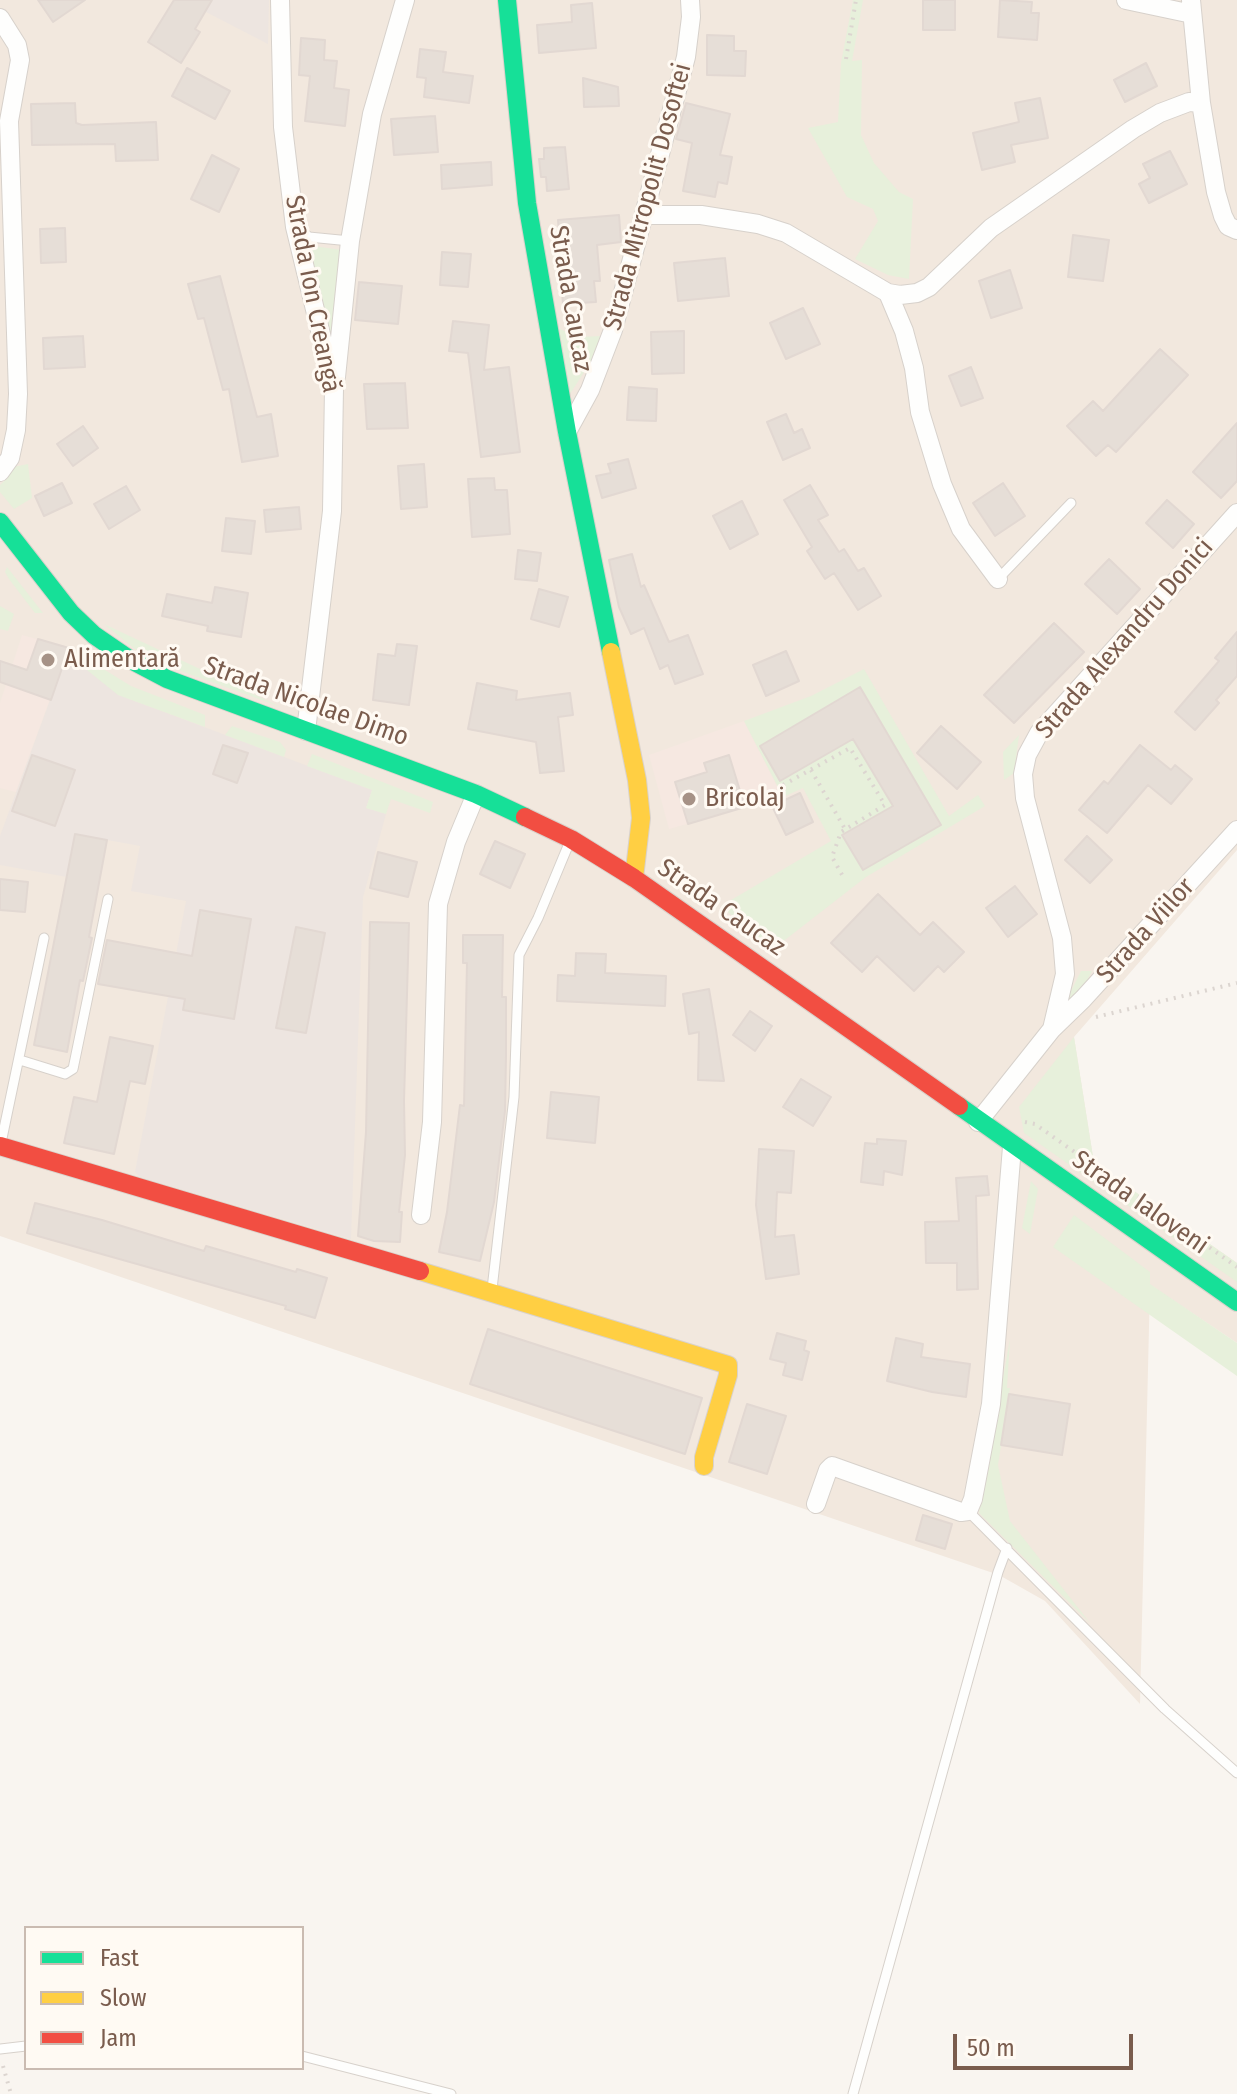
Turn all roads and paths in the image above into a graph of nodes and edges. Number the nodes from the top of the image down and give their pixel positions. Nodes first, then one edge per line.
1 (280, 0) edge
2 (405, 0) edge
3 (507, 0) edge
4 (690, 0) edge
5 (856, 0) edge
6 (1126, 0) edge
7 (1192, 7) edge
8 (0, 18) edge
9 (846, 59) dead end
10 (1201, 103) junction
11 (644, 215) junction
12 (295, 227) junction
13 (1237, 230) edge
14 (350, 241) junction
15 (888, 293) junction
16 (334, 388) junction
17 (567, 432) junction
18 (0, 472) edge
19 (1071, 503) dead end
20 (1237, 513) edge
21 (0, 522) edge
22 (998, 579) joint
23 (306, 731) junction
24 (811, 770) junction
25 (783, 785) dead end
26 (476, 794) junction
27 (845, 829) junction
28 (1237, 830) edge
29 (571, 839) junction
30 (634, 878) junction
31 (845, 880) dead end
32 (108, 899) dead end
33 (44, 938) dead end
34 (1237, 983) edge
35 (1052, 1029) junction
36 (20, 1060) junction
37 (978, 1122) junction
38 (0, 1146) edge
39 (1012, 1147) junction
40 (421, 1215) dead end
41 (491, 1293) junction
42 (1237, 1302) edge
43 (704, 1466) dead end
44 (816, 1504) dead end
45 (968, 1511) junction
46 (1007, 1548) junction
47 (1237, 1773) edge
48 (24, 2046) edge
49 (0, 2049) edge
50 (0, 2056) edge
51 (304, 2057) edge
52 (11, 2094) edge
53 (451, 2094) edge
54 (853, 2094) edge

1 - 12 street, Strada Ion Creangă
2 - 14 street
3 - 17 street, Strada Caucaz
4 - 11 street, Strada Mitropolit Dosoftei
5 - 9 path
6 - 7 street
7 - 10 street
8 - 18 street
10 - 13 street
10 - 15 street
11 - 15 street
11 - 17 street, Strada Mitropolit Dosoftei
12 - 14 lane
12 - 16 street, Strada Ion Creangă
14 - 16 street
15 - 22 street
16 - 23 street, Strada Ion Creangă
17 - 30 street, Strada Caucaz
19 - 22 lane
20 - 35 street, Strada Alexandru Donici
21 - 23 street, Strada Nicolae Dimo
23 - 26 street, Strada Nicolae Dimo
24 - 25 path
24 - 27 path
24 - 27 path
26 - 29 street, Strada Nicolae Dimo
26 - 40 street
27 - 31 path
28 - 35 street, Strada Viilor
29 - 30 street, Strada Nicolae Dimo
29 - 41 lane
30 - 37 street, Strada Caucaz
32 - 36 lane
33 - 36 lane
34 - 35 path
35 - 37 street, Strada Alexandru Donici
36 - 38 lane
37 - 39 street, Strada Caucaz
38 - 41 street
39 - 42 street, Strada Ialoveni
39 - 45 street
41 - 43 street
44 - 45 street
45 - 46 lane
46 - 47 lane
46 - 54 lane
48 - 49 lane
50 - 52 path
51 - 53 lane

